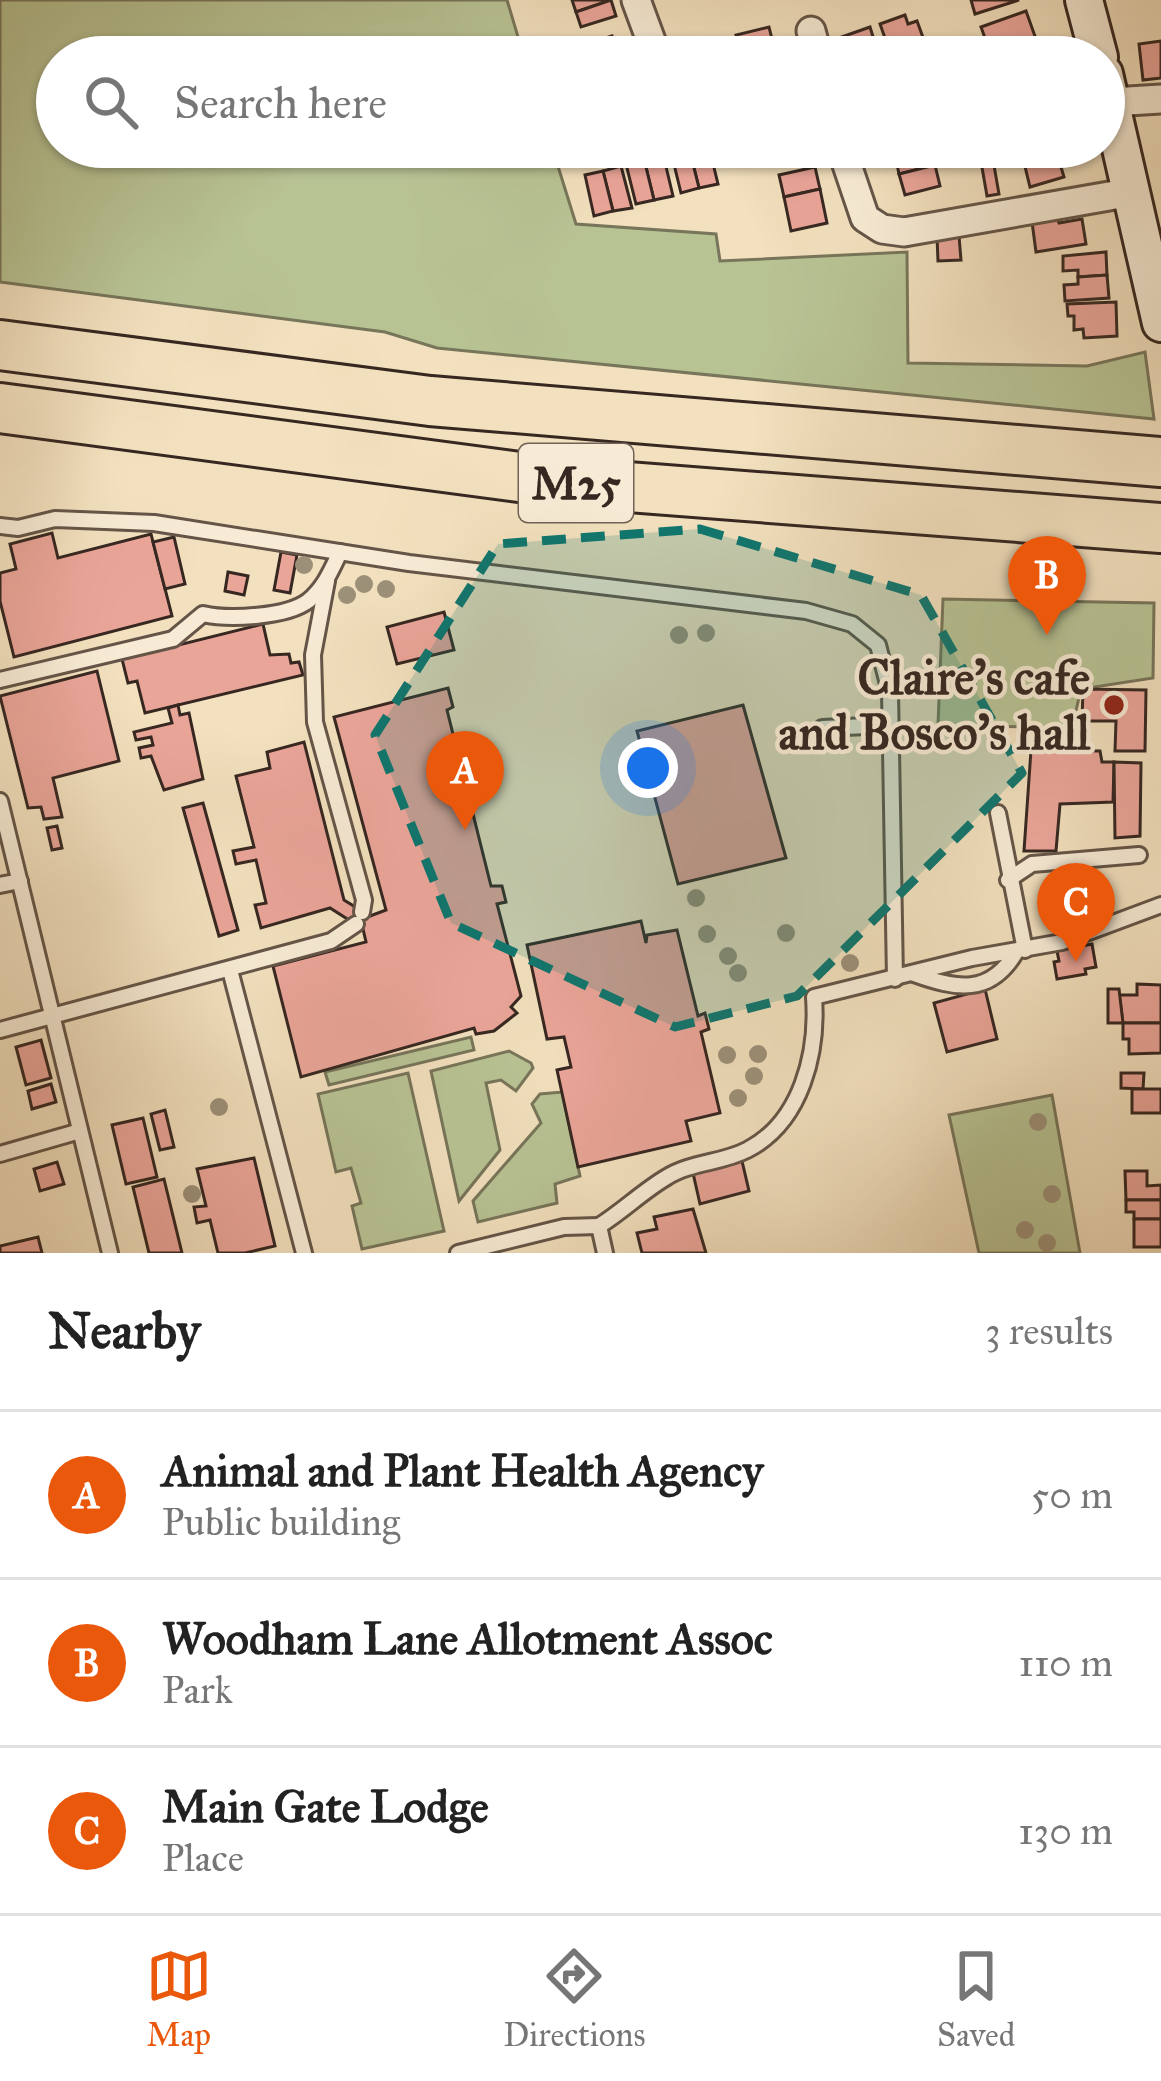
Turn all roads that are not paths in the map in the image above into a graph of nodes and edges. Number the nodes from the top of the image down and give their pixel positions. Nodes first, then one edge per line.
1 (1084, 0) edge
2 (638, 4) edge
3 (649, 36) edge
4 (1094, 36) edge
5 (1125, 92) edge
6 (1161, 99) edge
7 (1125, 162) edge
8 (848, 168) edge
9 (1132, 192) junction
10 (1161, 323) edge
11 (0, 346) edge
12 (0, 408) edge
13 (1153, 462) edge
14 (0, 526) edge
15 (1158, 527) edge
16 (340, 552) junction
17 (327, 581) junction
18 (0, 680) edge
19 (890, 725) junction
20 (822, 728) dead end
21 (0, 801) edge
22 (998, 813) dead end
23 (1139, 854) dead end
24 (1008, 880) junction
25 (20, 881) junction
26 (0, 885) edge
27 (1161, 905) edge
28 (1020, 951) junction
29 (230, 970) junction
30 (914, 974) junction
31 (895, 979) junction
32 (52, 1016) junction
33 (0, 1030) edge
34 (80, 1131) junction
35 (0, 1154) edge
36 (599, 1226) junction
37 (110, 1253) edge
38 (304, 1253) edge
39 (458, 1253) edge
40 (605, 1253) edge

1 - 4 main road
2 - 3 street
5 - 6 street
7 - 9 main road
8 - 9 street
9 - 10 main road
11 - 13 highway, M25
12 - 15 highway, M25
14 - 16 lane
16 - 17 lane
16 - 19 lane
17 - 18 lane
17 - 29 lane
19 - 20 lane
19 - 31 lane
21 - 25 lane
22 - 24 lane
23 - 24 lane
24 - 28 lane
25 - 26 lane
25 - 32 lane
27 - 28 lane
28 - 30 lane
28 - 30 lane
29 - 32 lane
29 - 38 lane
30 - 31 lane
31 - 36 lane
32 - 33 lane
32 - 34 lane
34 - 35 lane
34 - 37 lane
36 - 39 lane
36 - 40 lane

